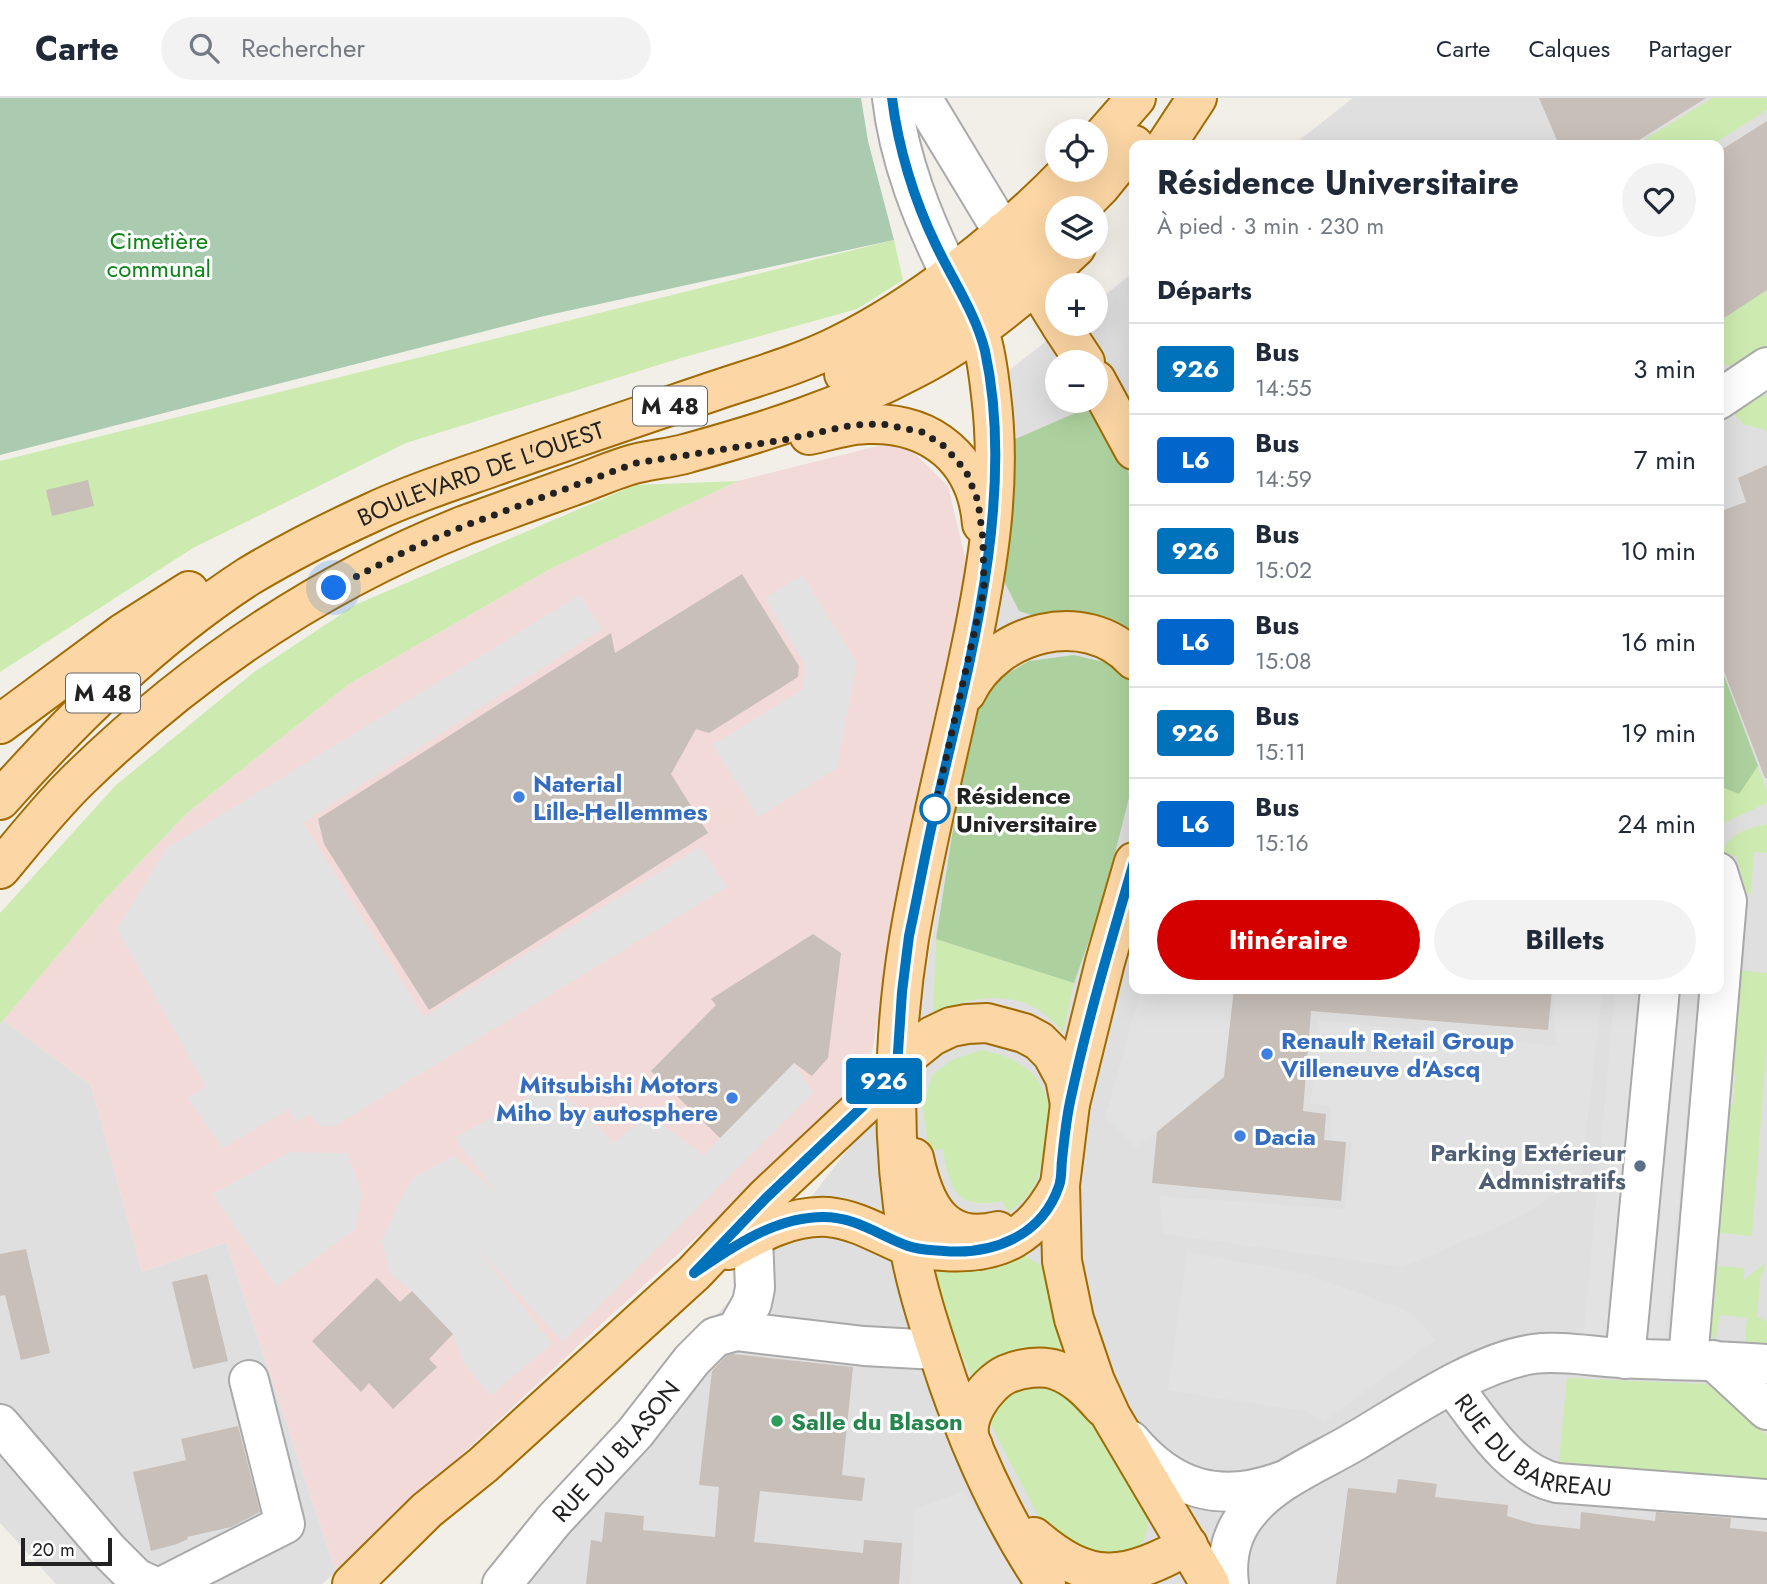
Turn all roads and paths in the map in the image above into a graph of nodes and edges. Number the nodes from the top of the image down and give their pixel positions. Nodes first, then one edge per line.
1 (892, 98) edge
2 (922, 98) edge
3 (1136, 98) edge
4 (1166, 98) edge
5 (1197, 98) edge
6 (1108, 130) edge
7 (1137, 140) edge
8 (1169, 140) edge
9 (1129, 151) edge
10 (1058, 182) edge
11 (1129, 191) edge
12 (1091, 196) edge
13 (1108, 214) edge
14 (1045, 237) edge
15 (1045, 253) edge
16 (1019, 258) junction
17 (1045, 300) edge
18 (964, 301) junction
19 (1767, 367) edge
20 (1724, 396) edge
21 (1108, 402) edge
22 (1129, 441) edge
23 (686, 454) junction
24 (636, 463) junction
25 (376, 510) junction
26 (984, 589) junction
27 (1129, 655) edge
28 (959, 707) junction
29 (0, 724) edge
30 (0, 800) edge
31 (0, 869) edge
32 (1129, 879) edge
33 (1724, 891) edge
34 (1660, 994) edge
35 (897, 1067) junction
36 (1070, 1104) junction
37 (1060, 1185) junction
38 (753, 1237) junction
39 (909, 1247) junction
40 (694, 1273) junction
41 (736, 1331) junction
42 (937, 1350) junction
43 (1625, 1359) junction
44 (1737, 1365) edge
45 (249, 1380) dead end
46 (1452, 1385) junction
47 (1767, 1410) edge
48 (1111, 1416) junction
49 (0, 1424) edge
50 (968, 1439) junction
51 (482, 1465) junction
52 (1294, 1477) junction
53 (1261, 1498) junction
54 (1767, 1499) edge
55 (1188, 1545) junction
56 (1222, 1579) edge
57 (149, 1584) edge
58 (167, 1584) edge
59 (352, 1584) edge
60 (392, 1584) edge
61 (502, 1584) edge
62 (1046, 1584) edge

1 - 18 street
2 - 16 street
3 - 6 main road
4 - 7 main road
5 - 8 main road
9 - 12 main road
10 - 16 main road, BOULEVARD DE L'OUEST / M 48
11 - 13 main road
14 - 16 main road
15 - 16 main road, BOULEVARD DE L'OUEST / M 48
16 - 17 main road
16 - 18 main road, BOULEVARD DE L'OUEST / M 48
16 - 18 main road, BOULEVARD DE L'OUEST / M 48
18 - 23 main road, BOULEVARD DE L'OUEST / M 48
18 - 24 main road
18 - 25 main road, BOULEVARD DE L'OUEST / M 48
18 - 26 main road
19 - 20 street
21 - 22 main road
23 - 24 main road, BOULEVARD DE L'OUEST / M 48
23 - 26 main road
24 - 31 main road, BOULEVARD DE L'OUEST / M 48
25 - 29 main road
25 - 30 main road, BOULEVARD DE L'OUEST / M 48
26 - 28 main road
27 - 28 main road
28 - 35 main road
32 - 36 main road
33 - 44 street
34 - 43 street
35 - 36 main road
35 - 37 main road
35 - 39 main road
35 - 40 main road
36 - 37 main road
37 - 39 main road
37 - 48 main road
38 - 39 main road
38 - 40 main road
38 - 41 street
39 - 42 main road
40 - 51 main road
41 - 42 street
41 - 61 street, RUE DU BLASON
42 - 50 main road
43 - 44 street
43 - 46 street
44 - 47 street
45 - 58 street
46 - 52 street, RUE DU BARREAU
46 - 54 street, RUE DU BARREAU
48 - 50 main road
48 - 52 street, RUE DU BARREAU
48 - 55 main road
49 - 57 street
50 - 55 main road
50 - 62 main road
51 - 59 main road
51 - 60 main road
52 - 53 street, RUE DU BARREAU
53 - 55 street, RUE DU BARREAU
53 - 56 street, RUE DU BARREAU
55 - 56 main road

